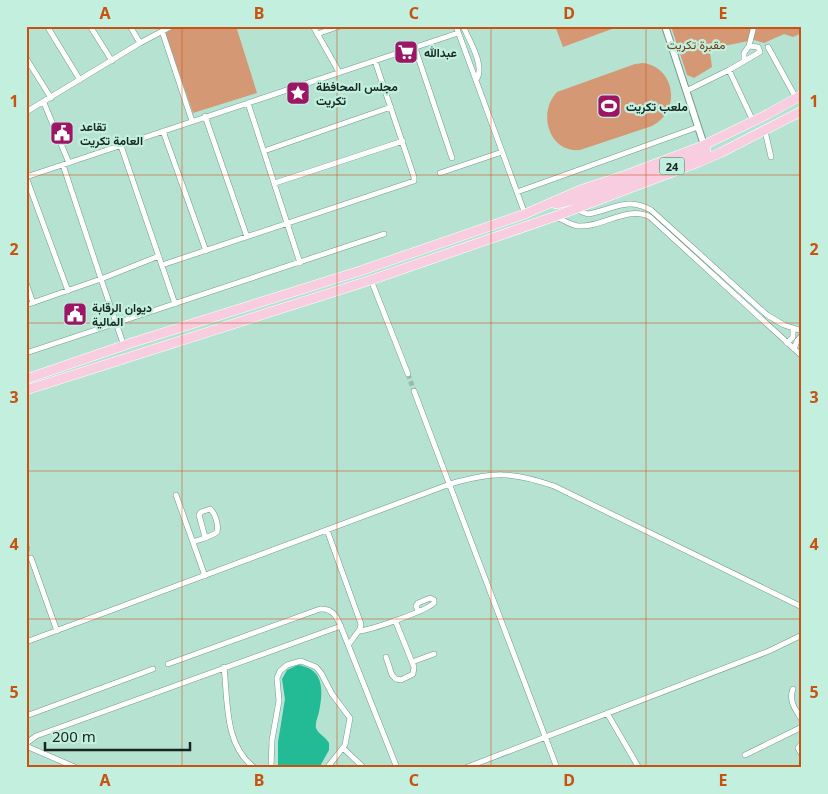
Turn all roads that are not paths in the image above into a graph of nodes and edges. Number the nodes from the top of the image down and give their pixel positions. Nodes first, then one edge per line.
1 (47, 26) edge
2 (90, 26) edge
3 (130, 26) edge
4 (171, 26) edge
5 (312, 26) edge
6 (340, 26) edge
7 (456, 26) edge
8 (464, 26) edge
9 (665, 26) edge
10 (754, 26) edge
11 (162, 31) junction
12 (458, 33) junction
13 (317, 34) junction
14 (140, 43) junction
15 (749, 46) junction
16 (768, 47) dead end
17 (415, 48) junction
18 (26, 58) edge
19 (744, 60) junction
20 (112, 61) junction
21 (375, 61) junction
22 (729, 70) junction
23 (339, 72) junction
24 (80, 80) junction
25 (476, 80) junction
26 (686, 91) junction
27 (51, 98) junction
28 (800, 98) edge
29 (44, 103) junction
30 (248, 103) junction
31 (391, 107) junction
32 (802, 111) edge
33 (26, 112) edge
34 (205, 116) junction
35 (192, 121) junction
36 (753, 121) junction
37 (698, 128) junction
38 (765, 130) junction
39 (163, 132) junction
40 (403, 141) junction
41 (704, 145) junction
42 (121, 146) junction
43 (264, 151) junction
44 (502, 152) junction
45 (771, 157) dead end
46 (452, 158) dead end
47 (69, 163) junction
48 (63, 165) junction
49 (440, 173) dead end
50 (275, 183) junction
51 (517, 192) junction
52 (546, 206) junction
53 (580, 208) junction
54 (525, 214) junction
55 (556, 216) junction
56 (288, 224) junction
57 (384, 234) dead end
58 (247, 238) junction
59 (206, 251) junction
60 (159, 256) junction
61 (300, 263) junction
62 (162, 266) junction
63 (360, 271) junction
64 (101, 279) junction
65 (368, 281) junction
66 (26, 282) edge
67 (68, 291) junction
68 (33, 302) junction
69 (176, 304) junction
70 (26, 305) edge
71 (116, 323) junction
72 (793, 329) junction
73 (802, 330) edge
74 (802, 335) edge
75 (787, 343) junction
76 (124, 346) junction
77 (794, 350) junction
78 (26, 353) edge
79 (802, 356) edge
80 (408, 374) tunnel mouth
81 (26, 379) edge
82 (26, 390) edge
83 (414, 391) tunnel mouth
84 (450, 484) junction
85 (176, 495) dead end
86 (327, 530) junction
87 (205, 537) junction
88 (193, 542) junction
89 (31, 558) dead end
90 (205, 576) junction
91 (802, 607) edge
92 (418, 611) dead end
93 (395, 620) junction
94 (341, 626) junction
95 (57, 631) junction
96 (344, 632) junction
97 (358, 632) junction
98 (802, 635) edge
99 (26, 642) edge
100 (348, 644) junction
101 (434, 654) dead end
102 (386, 657) dead end
103 (412, 662) junction
104 (168, 664) dead end
105 (224, 667) junction
106 (153, 669) dead end
107 (793, 689) dead end
108 (607, 713) junction
109 (26, 716) edge
110 (802, 720) edge
111 (802, 727) edge
112 (545, 737) junction
113 (802, 743) edge
114 (26, 746) edge
115 (343, 748) junction
116 (745, 755) dead end
117 (802, 755) edge
118 (77, 768) edge
119 (255, 768) edge
120 (272, 768) edge
121 (327, 768) edge
122 (364, 768) edge
123 (397, 768) edge
124 (465, 768) edge
125 (557, 768) edge
126 (640, 768) edge

1 - 24 street
2 - 20 street
3 - 14 street
4 - 11 street
5 - 13 street
6 - 13 street
7 - 12 street
8 - 25 street
9 - 26 street
10 - 15 street
11 - 14 street
11 - 35 street
12 - 17 street
12 - 25 street
13 - 23 street
14 - 20 street
15 - 19 street
15 - 19 street
16 - 28 street
17 - 21 street
17 - 46 street
18 - 27 street
19 - 22 street
20 - 24 street
21 - 23 street
21 - 31 street
22 - 26 street
22 - 36 street
23 - 30 street
24 - 27 street
25 - 44 street
26 - 37 street
27 - 29 street
28 - 36 main road
28 - 52 main road, 24
29 - 33 street
29 - 47 street
30 - 34 street
30 - 43 street
31 - 40 street
31 - 43 street
32 - 38 main road
34 - 35 street
34 - 58 street
35 - 39 street
36 - 41 main road
37 - 41 street
37 - 51 street
38 - 45 street
38 - 53 main road
39 - 42 street
39 - 59 street
40 - 50 street
40 - 56 street
41 - 52 main road
42 - 47 street
42 - 60 street
43 - 50 street
44 - 49 street
44 - 51 street
47 - 48 street
48 - 64 street
48 - 67 street
50 - 56 street
51 - 54 street
52 - 54 main road
53 - 55 main road
53 - 72 street
54 - 63 main road
55 - 65 main road
55 - 75 street
56 - 58 street
56 - 61 street
57 - 61 street
58 - 59 street
59 - 62 street
60 - 62 street
60 - 64 street
61 - 69 street
62 - 69 street
63 - 65 main road
63 - 76 main road
64 - 67 street
64 - 71 street
65 - 80 street
65 - 82 main road
66 - 68 street
67 - 68 street
68 - 70 street
69 - 71 street
71 - 76 street
71 - 78 street
72 - 73 street
72 - 75 street
74 - 77 street
75 - 77 street
76 - 81 main road
77 - 79 street
83 - 84 street
84 - 86 street
84 - 91 street
84 - 112 street
85 - 88 street
86 - 90 street
86 - 97 street
87 - 87 street
87 - 88 street
88 - 90 street
89 - 95 street
90 - 95 street
92 - 93 street
93 - 97 street
93 - 103 street
94 - 96 street
94 - 104 street
94 - 105 street
95 - 99 street
96 - 97 street
96 - 100 street
97 - 100 street
98 - 108 street
100 - 123 street
101 - 103 street
102 - 103 street
105 - 114 street
105 - 119 street
106 - 109 street
107 - 110 street
108 - 112 street
108 - 126 street
111 - 116 street
112 - 124 street
112 - 125 street
113 - 117 street
114 - 118 street
115 - 120 street
115 - 121 street
115 - 122 street

